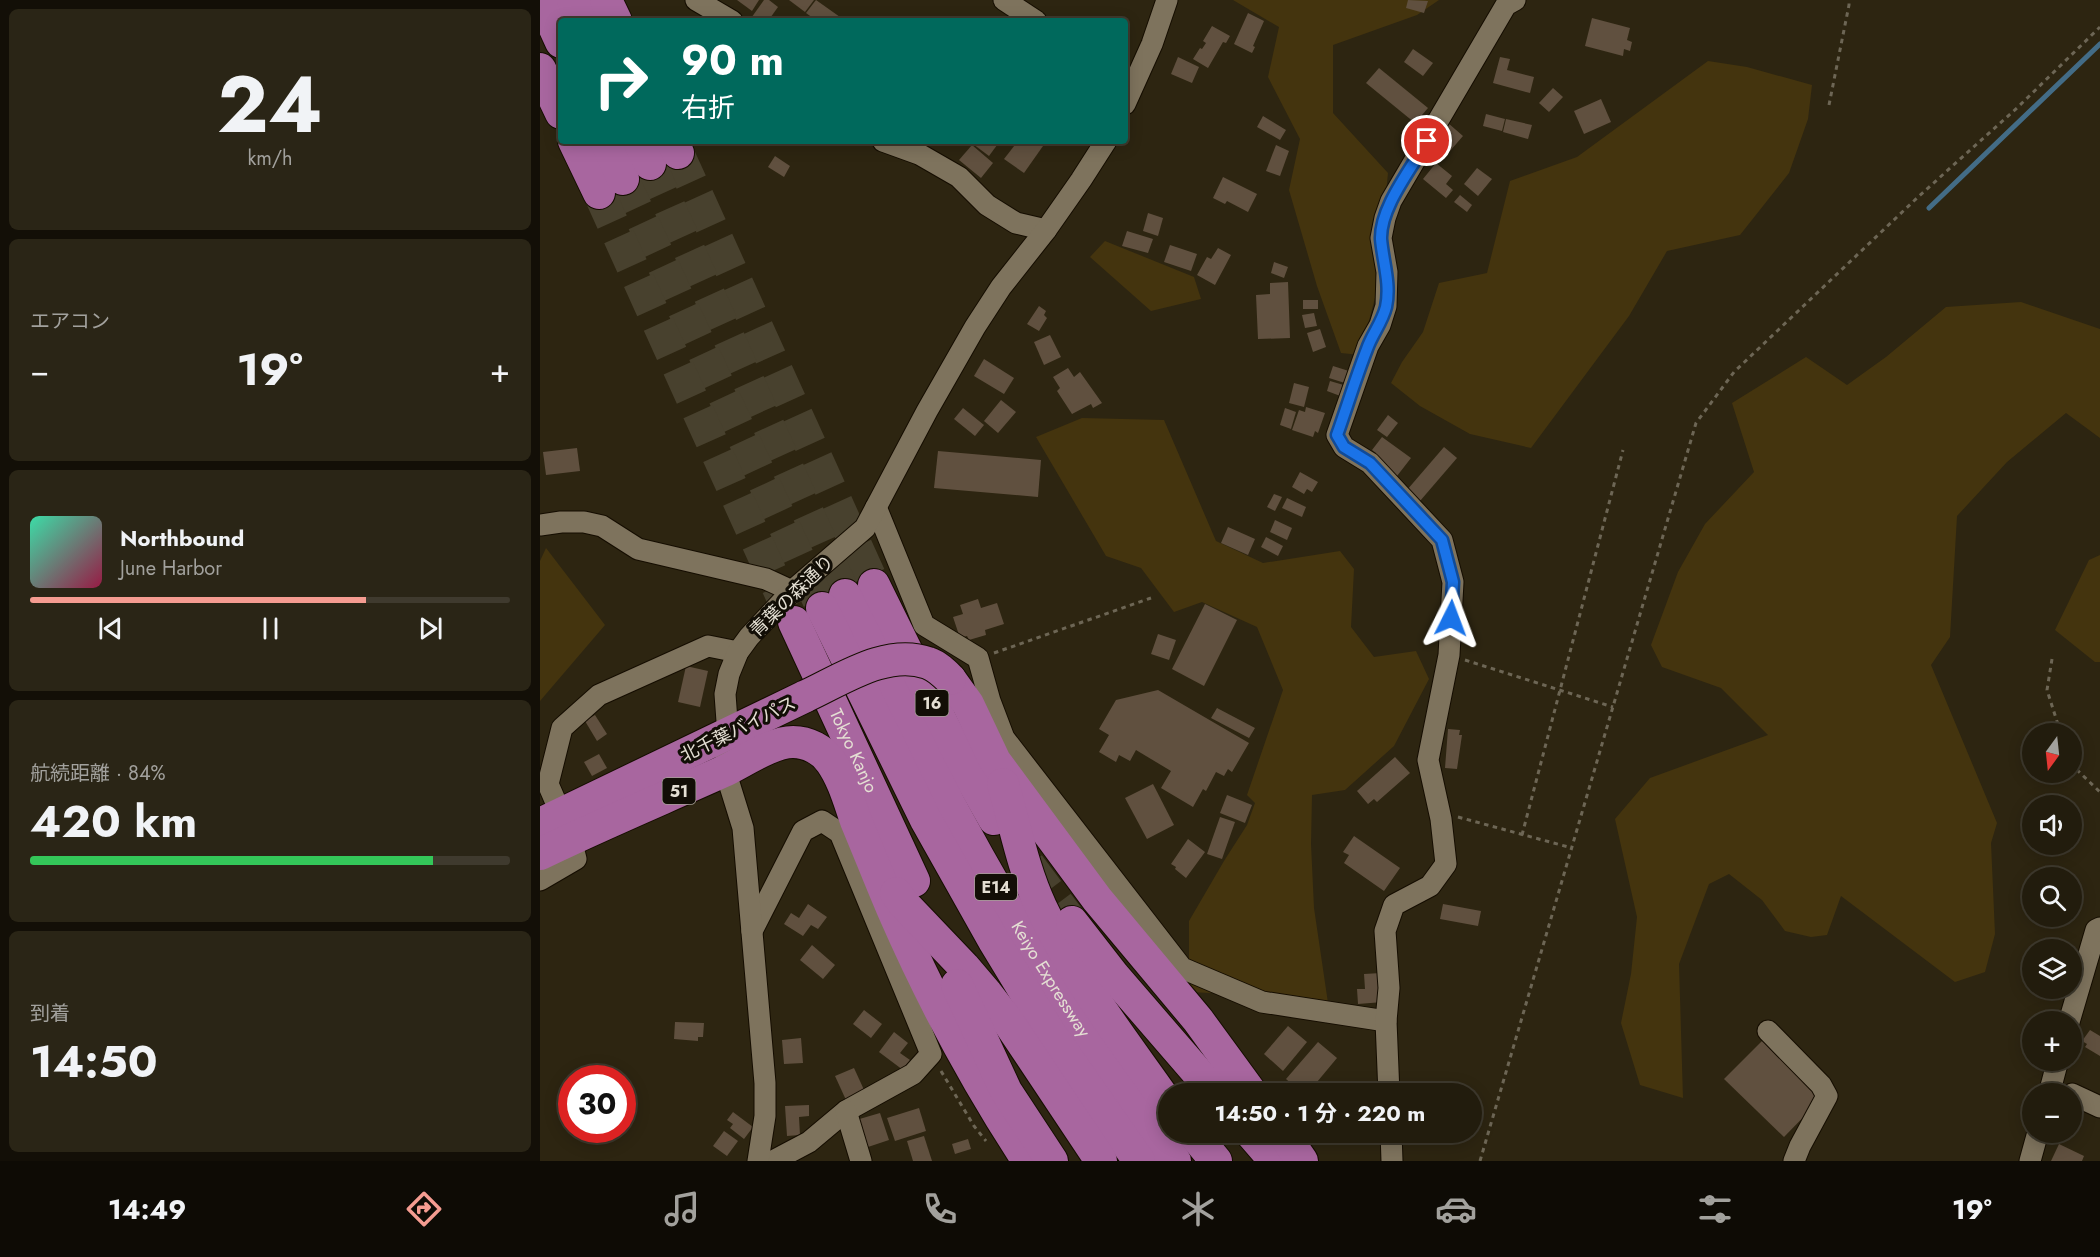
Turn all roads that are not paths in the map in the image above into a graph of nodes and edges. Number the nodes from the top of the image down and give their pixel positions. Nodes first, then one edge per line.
1 (542, 0) edge
2 (573, 0) edge
3 (606, 0) edge
4 (696, 0) edge
5 (1004, 0) edge
6 (1167, 0) edge
7 (1515, 0) edge
8 (582, 18) edge
9 (615, 18) edge
10 (727, 18) edge
11 (1031, 18) edge
12 (558, 35) edge
13 (540, 69) edge
14 (1128, 90) edge
15 (558, 107) edge
16 (584, 144) edge
17 (611, 144) edge
18 (891, 144) edge
19 (1104, 144) edge
20 (644, 162) edge
21 (1046, 230) junction
22 (876, 507) junction
23 (540, 525) edge
24 (792, 591) junction
25 (847, 596) junction
26 (794, 622) tunnel mouth
27 (738, 652) junction
28 (728, 735) junction
29 (995, 761) junction
30 (725, 770) junction
31 (994, 819) dead end
32 (557, 826) edge
33 (540, 854) edge
34 (875, 870) junction
35 (540, 880) edge
36 (914, 881) dead end
37 (1072, 922) tunnel mouth
38 (2100, 928) edge
39 (752, 931) junction
40 (1114, 976) junction
41 (957, 985) dead end
42 (2072, 1011) edge
43 (1386, 1021) junction
44 (976, 1024) junction
45 (1768, 1031) dead end
46 (1180, 1083) edge
47 (1206, 1083) edge
48 (1244, 1083) edge
49 (1389, 1083) edge
50 (1158, 1089) edge
51 (846, 1111) junction
52 (1201, 1143) edge
53 (1213, 1143) edge
54 (1259, 1143) edge
55 (1290, 1143) edge
56 (1391, 1143) edge
57 (2035, 1143) edge
58 (780, 1159) edge
59 (758, 1161) edge
60 (861, 1161) edge
61 (1028, 1161) edge
62 (1052, 1161) edge
63 (1076, 1161) edge
64 (1101, 1161) edge
65 (1139, 1161) edge
66 (1175, 1161) edge
67 (1216, 1161) edge
68 (1222, 1161) edge
69 (1275, 1161) edge
70 (1302, 1161) edge
71 (1392, 1161) edge
72 (1794, 1161) edge
73 (2030, 1161) edge

1 - 12 highway
2 - 8 highway
3 - 9 highway
4 - 10 street
5 - 11 street
6 - 14 street
7 - 43 street
13 - 15 highway
16 - 20 highway
17 - 20 highway
18 - 21 street
19 - 21 street, 青葉の森通り
21 - 22 street, 青葉の森通り
22 - 24 street, 青葉の森通り
22 - 43 street
23 - 24 street
24 - 27 street, 青葉の森通り
25 - 31 highway, 16
25 - 65 highway, Keiyo Expressway / E14
25 - 66 highway, Keiyo Expressway / E14
26 - 36 highway, Tokyo Kanjo
27 - 28 street, 青葉の森通り
27 - 32 street
28 - 29 highway, 北千葉バイパス / 51, bridge
28 - 30 street, 青葉の森通り
28 - 32 highway, 北千葉バイパス / 51
29 - 48 highway
29 - 50 highway
30 - 32 highway, 北千葉バイパス / 51
30 - 34 highway, 北千葉バイパス / 51
30 - 39 street, 青葉の森通り
32 - 33 highway, 北千葉バイパス / 51
32 - 35 street
34 - 61 highway
34 - 64 highway
37 - 40 highway
38 - 42 street
39 - 51 street
39 - 59 street, 青葉の森通り
40 - 46 highway
40 - 47 highway
41 - 44 highway
43 - 49 street
44 - 62 highway
44 - 63 highway
45 - 72 street
51 - 58 street
51 - 60 street
52 - 67 highway
53 - 68 highway
54 - 69 highway
55 - 70 highway
56 - 71 street
57 - 73 street

